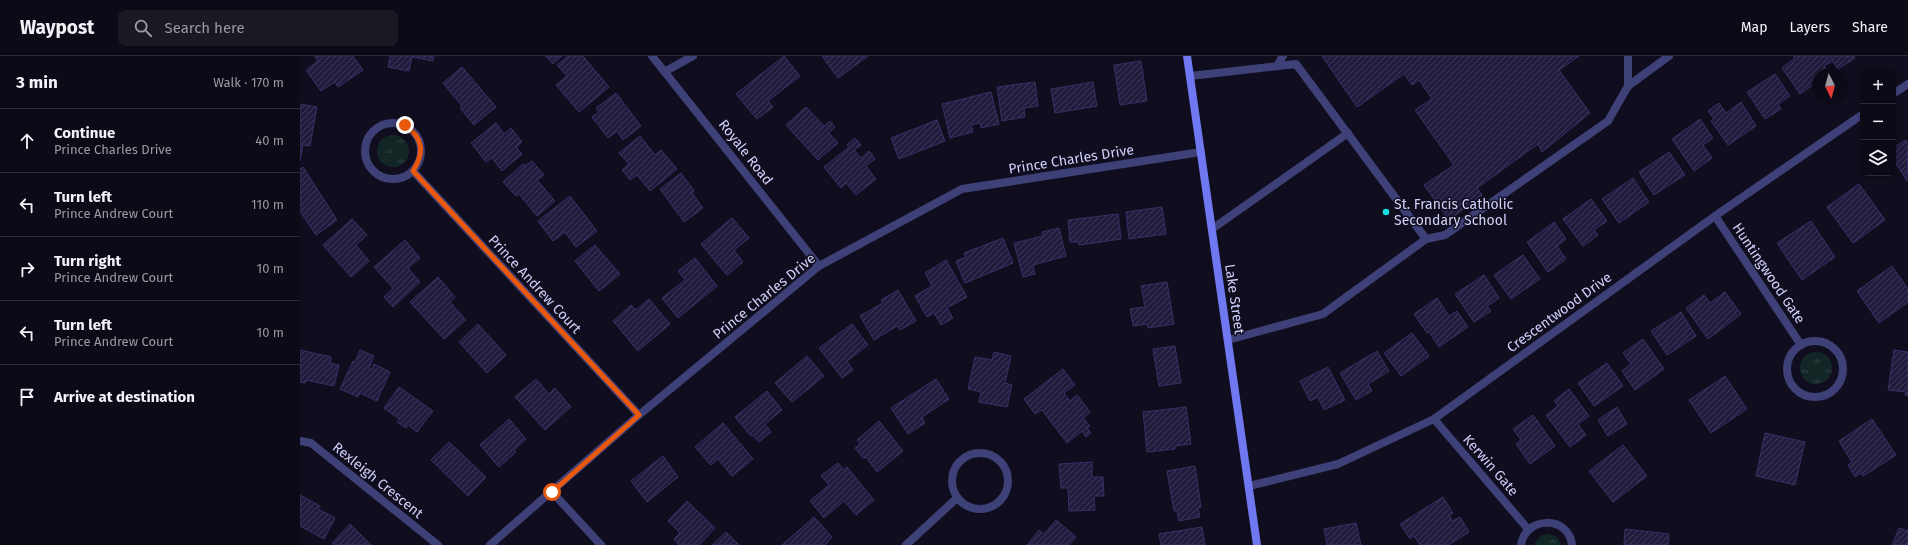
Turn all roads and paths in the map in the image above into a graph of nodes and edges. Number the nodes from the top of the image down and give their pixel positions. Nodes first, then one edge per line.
1 (652, 56) edge
2 (693, 56) edge
3 (1187, 56) edge
4 (1283, 56) edge
5 (1628, 56) edge
6 (1669, 56) edge
7 (1277, 66) junction
8 (666, 71) junction
9 (1190, 76) junction
10 (1908, 84) edge
11 (1628, 86) junction
12 (1896, 92) edge
13 (1860, 116) edge
14 (1348, 133) junction
15 (1201, 152) junction
16 (413, 171) junction
17 (1715, 216) junction
18 (1212, 229) junction
19 (1426, 239) junction
20 (819, 266) junction
21 (1228, 340) junction
22 (1801, 345) junction
23 (639, 415) junction
24 (1434, 418) junction
25 (300, 441) edge
26 (1249, 486) junction
27 (552, 492) junction
28 (956, 498) junction
29 (1528, 529) junction
30 (438, 545) edge
31 (490, 545) edge
32 (601, 545) edge
33 (906, 545) edge
34 (1257, 545) edge
35 (1521, 545) edge
36 (1572, 545) edge

1 - 8 street, Royale Road
2 - 8 street
3 - 9 main road, Lake Street
4 - 7 street
5 - 11 street
6 - 11 street
7 - 9 street
7 - 14 street
8 - 20 street, Royale Road
9 - 15 main road, Lake Street
10 - 12 street
11 - 19 street
13 - 17 street, Crescentwood Drive
14 - 18 street
14 - 19 street
15 - 18 main road, Lake Street
15 - 20 street, Prince Charles Drive
16 - 16 street
16 - 23 street, Prince Andrew Court
17 - 22 street, Huntingwood Gate
17 - 24 street, Crescentwood Drive
18 - 21 main road, Lake Street
19 - 21 street
20 - 23 street, Prince Charles Drive
21 - 26 main road, Lake Street
22 - 22 street, Huntingwood Gate
23 - 27 street, Prince Charles Drive
24 - 26 street, Crescentwood Drive
24 - 29 street, Kerwin Gate
25 - 30 street, Rexleigh Crescent
26 - 34 main road, Lake Street
27 - 31 street, Prince Charles Drive
27 - 32 street
28 - 28 street
28 - 33 street
29 - 35 street
29 - 36 street

